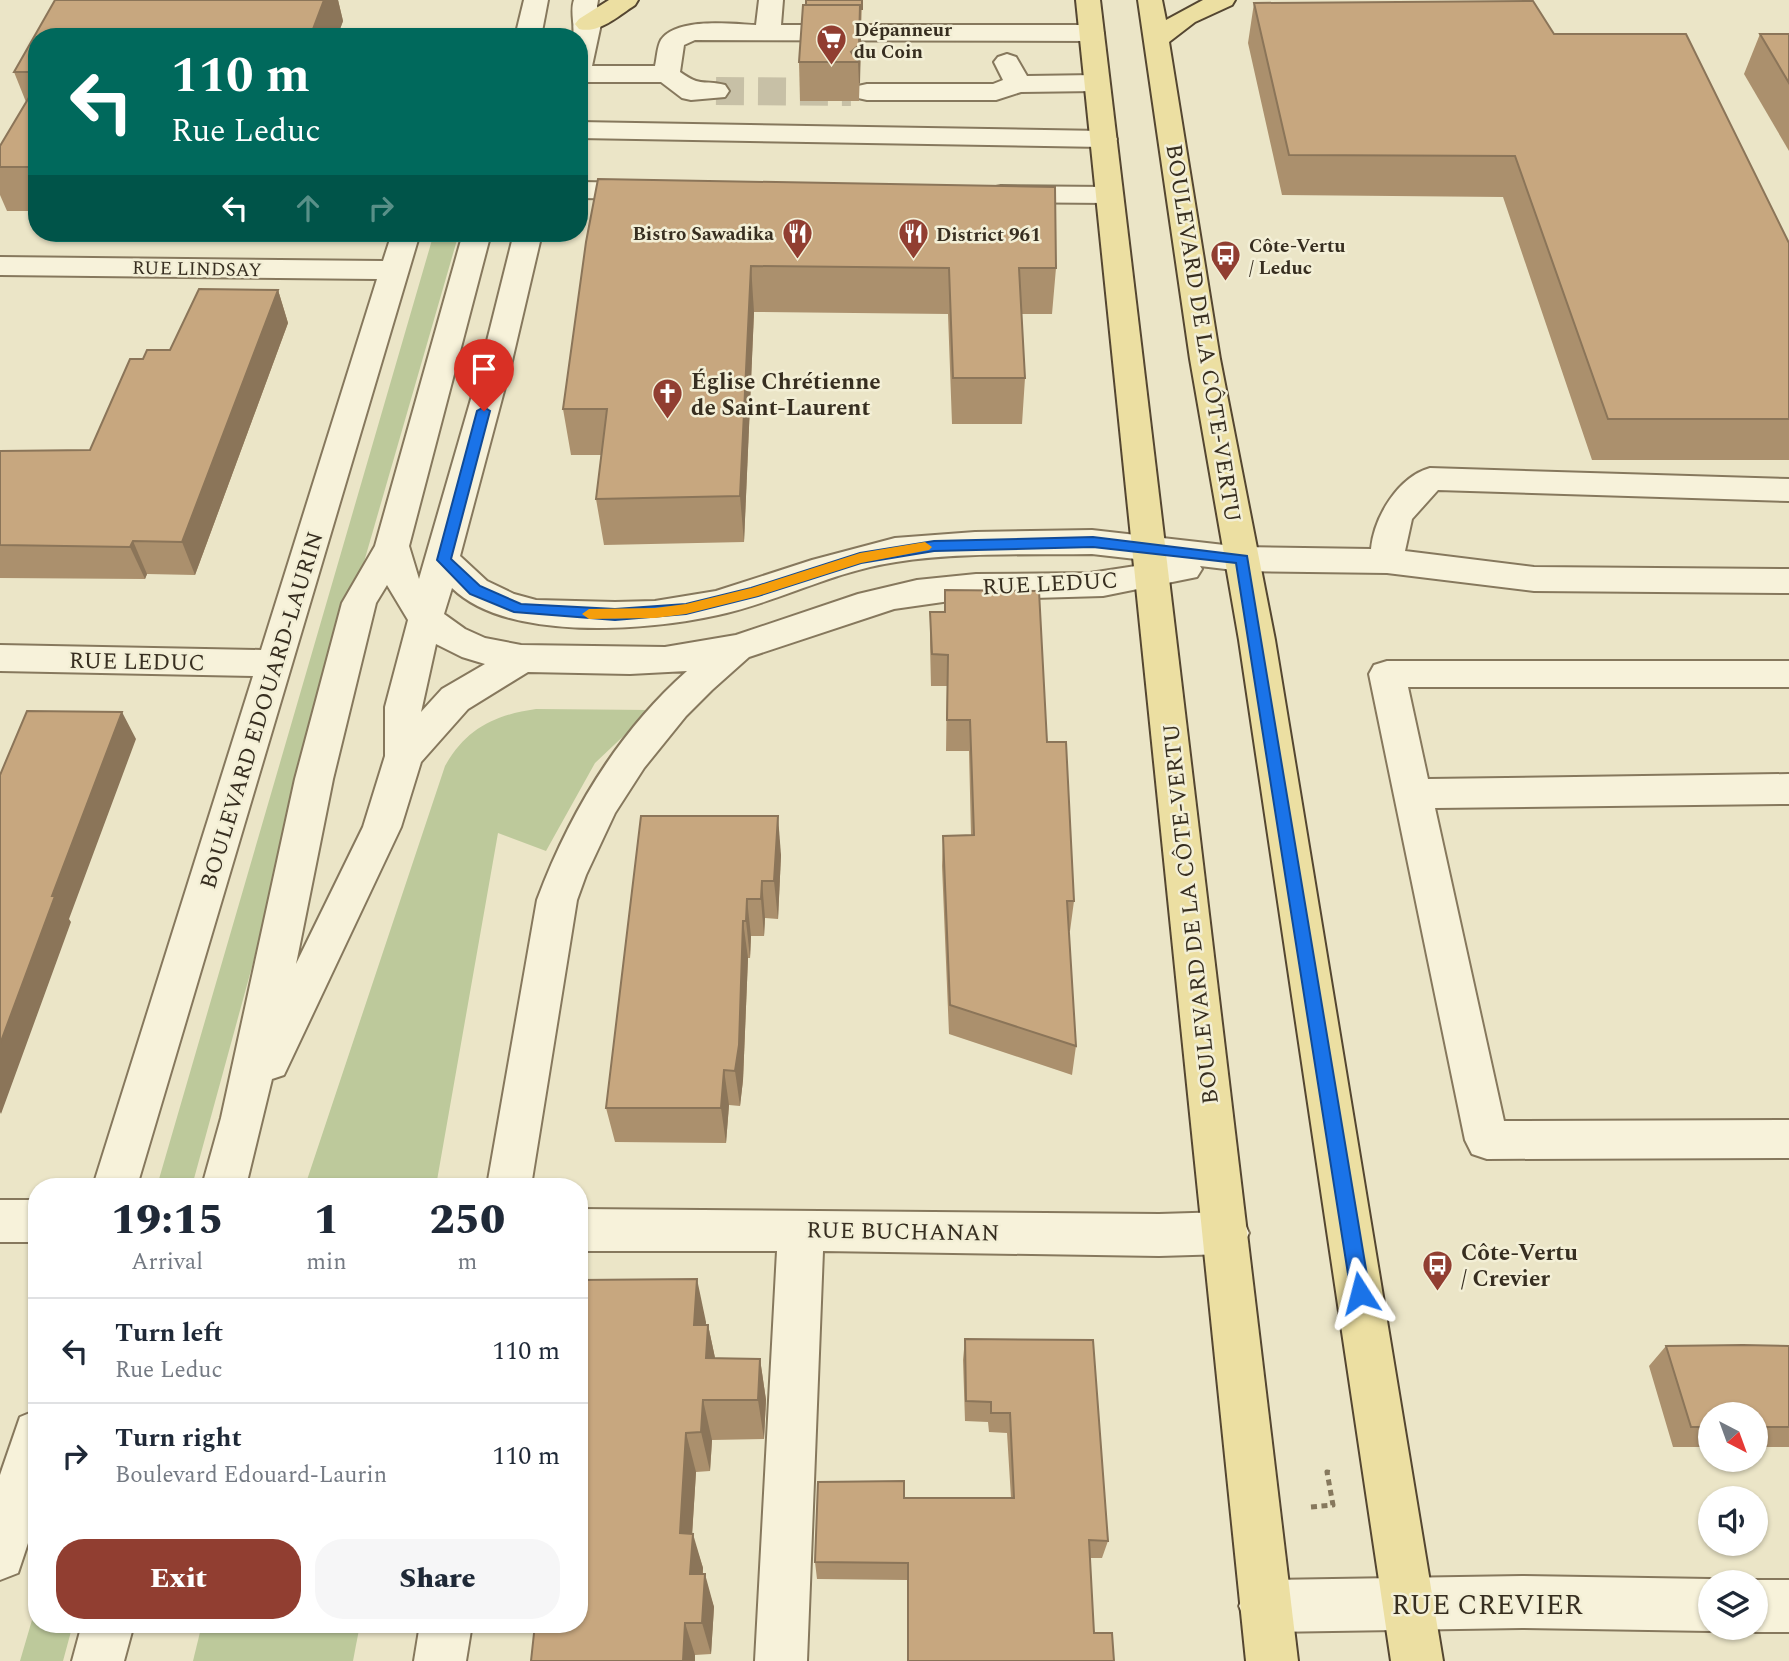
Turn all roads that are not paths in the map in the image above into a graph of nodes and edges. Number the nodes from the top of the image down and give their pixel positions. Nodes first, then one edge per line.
1 (537, 0) edge
2 (626, 0) edge
3 (771, 0) edge
4 (1088, 0) edge
5 (1150, 0) edge
6 (1223, 0) edge
7 (587, 12) edge
8 (530, 28) edge
9 (768, 32) junction
10 (1004, 32) junction
11 (1091, 33) junction
12 (1156, 40) junction
13 (588, 74) edge
14 (667, 74) junction
15 (1096, 83) junction
16 (1018, 84) junction
17 (716, 91) tunnel mouth
18 (867, 92) tunnel mouth
19 (588, 130) edge
20 (1102, 139) junction
21 (588, 190) edge
22 (675, 191) edge
23 (976, 194) edge
24 (1109, 195) junction
25 (403, 242) edge
26 (475, 242) edge
27 (526, 242) edge
28 (0, 266) edge
29 (394, 270) junction
30 (1789, 490) edge
31 (392, 546) junction
32 (1242, 559) junction
33 (444, 560) junction
34 (1387, 561) junction
35 (1151, 562) junction
36 (1789, 581) edge
37 (426, 617) junction
38 (736, 648) junction
39 (0, 658) edge
40 (519, 660) junction
41 (274, 663) junction
42 (1789, 674) edge
43 (404, 756) junction
44 (1789, 789) edge
45 (1413, 793) junction
46 (243, 1118) junction
47 (1789, 1139) edge
48 (117, 1178) edge
49 (226, 1178) edge
50 (510, 1178) edge
51 (0, 1221) edge
52 (28, 1221) edge
53 (588, 1230) edge
54 (801, 1230) junction
55 (1226, 1233) junction
56 (28, 1463) edge
57 (0, 1555) edge
58 (1407, 1605) junction
59 (1698, 1605) edge
60 (1265, 1606) junction
61 (1768, 1606) edge
62 (1789, 1606) edge
63 (106, 1633) edge
64 (445, 1633) edge
65 (98, 1661) edge
66 (440, 1661) edge
67 (781, 1661) edge
68 (1272, 1661) edge
69 (1417, 1661) edge

1 - 8 street
2 - 7 main road
3 - 9 street
4 - 11 main road, BOULEVARD DE LA CÔTE-VERTU
5 - 12 main road, BOULEVARD DE LA CÔTE-VERTU
6 - 12 main road
9 - 10 street
9 - 14 street
10 - 11 street
10 - 16 street
11 - 15 main road, BOULEVARD DE LA CÔTE-VERTU
12 - 32 main road, BOULEVARD DE LA CÔTE-VERTU
13 - 14 street
14 - 17 street
15 - 16 street
15 - 20 main road, BOULEVARD DE LA CÔTE-VERTU
16 - 18 street
19 - 20 street
20 - 24 main road, BOULEVARD DE LA CÔTE-VERTU
21 - 22 street
23 - 24 street
24 - 35 main road, BOULEVARD DE LA CÔTE-VERTU
25 - 29 street, BOULEVARD EDOUARD-LAURIN
26 - 31 street
27 - 33 street
28 - 29 street, RUE LINDSAY
29 - 41 street, BOULEVARD EDOUARD-LAURIN
30 - 34 street
31 - 37 street, RUE LEDUC
31 - 46 street
32 - 34 street, RUE LEDUC
32 - 35 street, RUE LEDUC
32 - 58 main road, BOULEVARD DE LA CÔTE-VERTU
33 - 35 street, RUE LEDUC
33 - 37 street
34 - 36 street, RUE LEDUC
35 - 38 street, RUE LEDUC
35 - 55 main road, BOULEVARD DE LA CÔTE-VERTU
37 - 40 street, RUE LEDUC
37 - 43 street
38 - 40 street, RUE LEDUC
38 - 50 street
39 - 41 street, RUE LEDUC
40 - 43 street
41 - 48 street, BOULEVARD EDOUARD-LAURIN
42 - 45 street
43 - 46 street
44 - 45 street
45 - 47 street
46 - 49 street
51 - 52 street
53 - 54 street, RUE BUCHANAN
54 - 55 street, RUE BUCHANAN
54 - 67 street
55 - 60 main road, BOULEVARD DE LA CÔTE-VERTU
56 - 57 street
58 - 59 street, RUE CREVIER
58 - 60 street, RUE CREVIER
58 - 69 main road, BOULEVARD DE LA CÔTE-VERTU
60 - 68 main road, BOULEVARD DE LA CÔTE-VERTU
61 - 62 street
63 - 65 street
64 - 66 street

